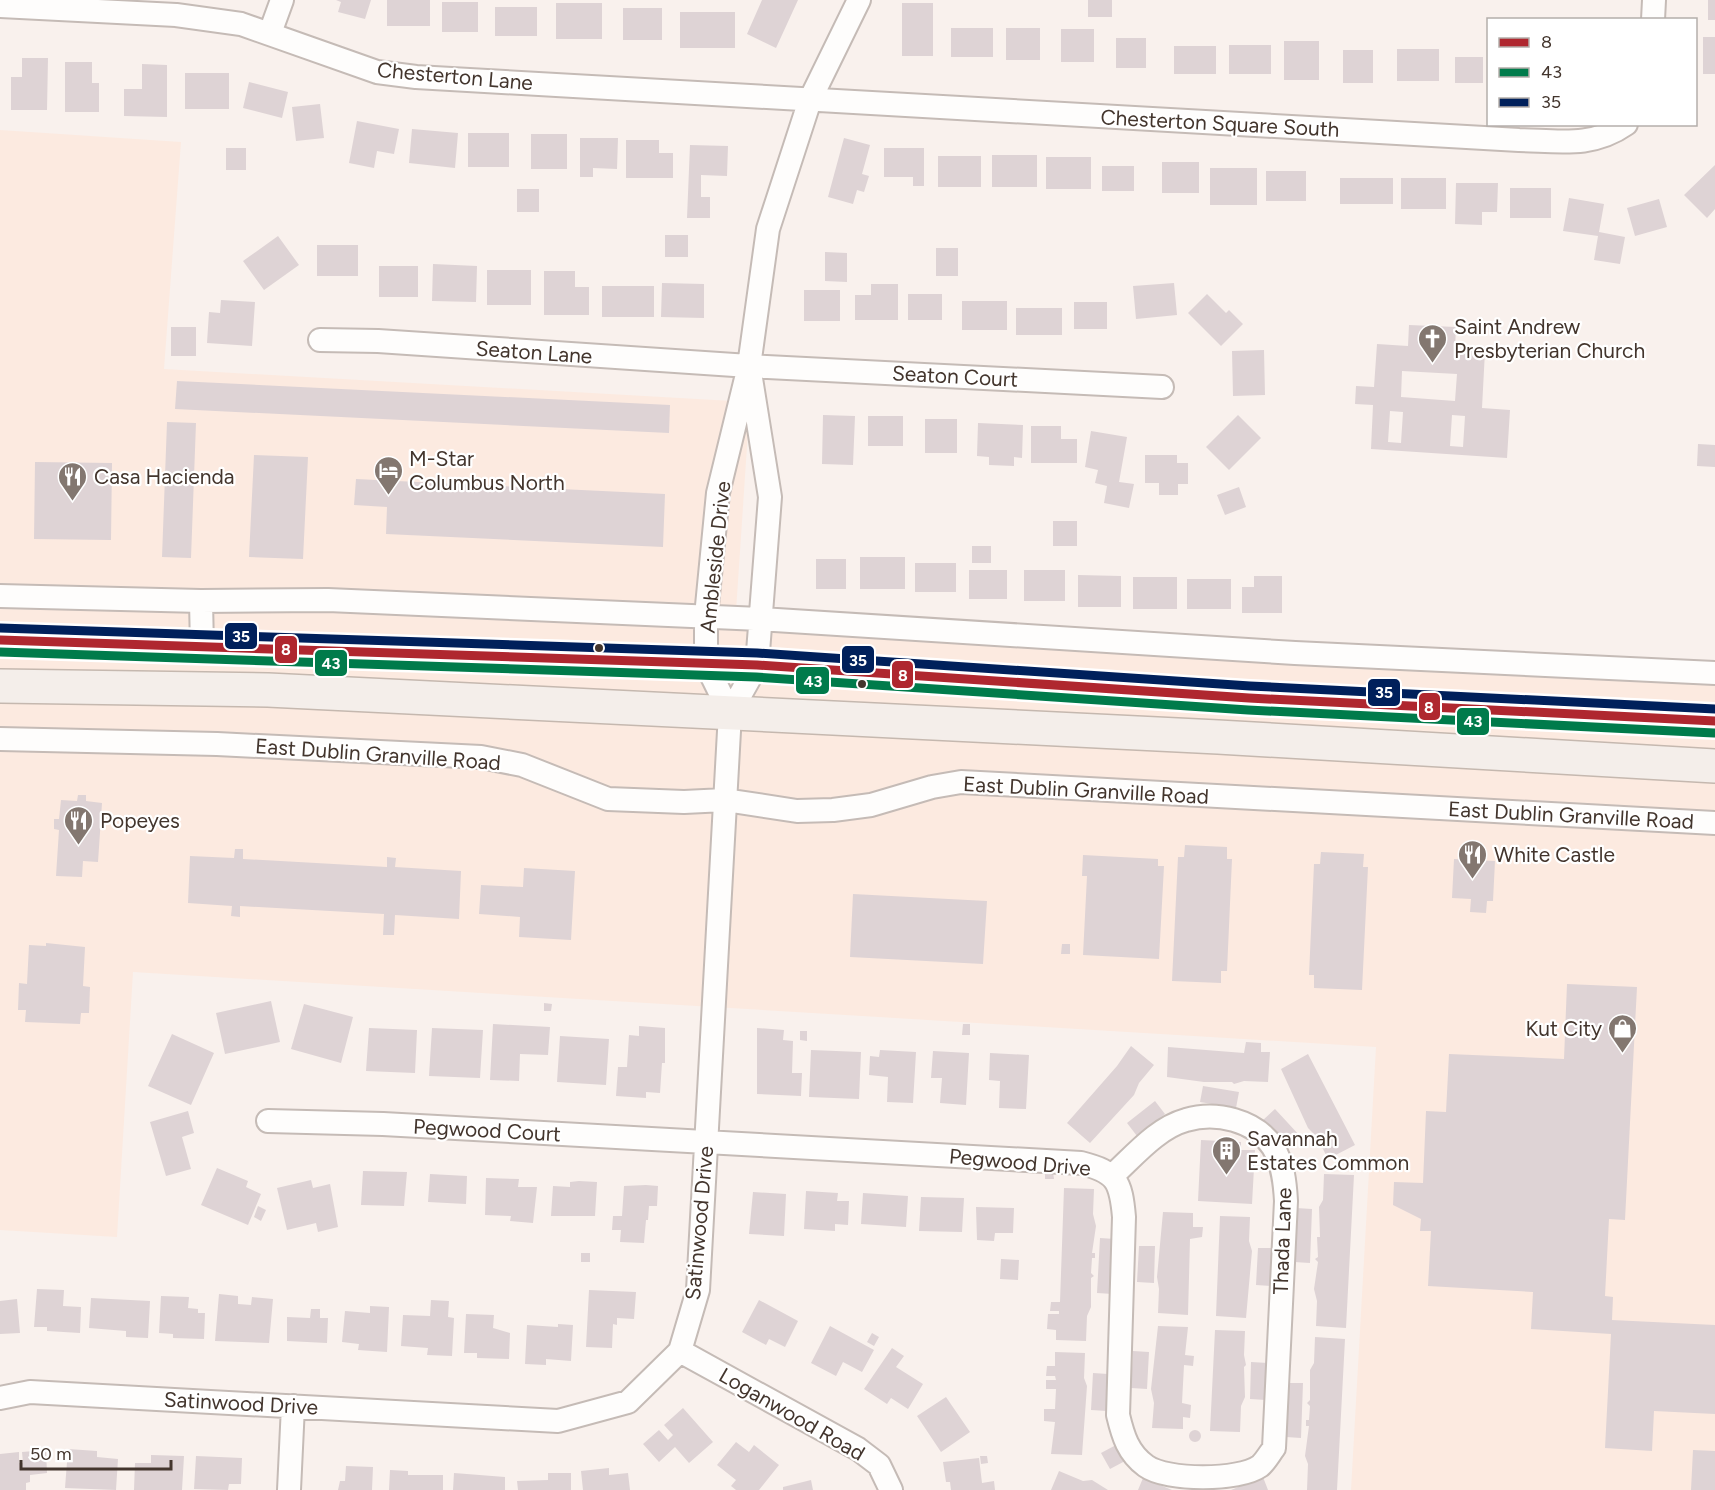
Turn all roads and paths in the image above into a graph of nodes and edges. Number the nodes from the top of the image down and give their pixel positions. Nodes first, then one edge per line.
1 (282, 0) edge
2 (859, 0) edge
3 (1654, 0) edge
4 (0, 6) edge
5 (1653, 18) edge
6 (270, 33) junction
7 (810, 100) junction
8 (1623, 126) edge
9 (320, 340) dead end
10 (749, 366) junction
11 (1162, 387) dead end
12 (0, 596) edge
13 (201, 601) junction
14 (706, 616) junction
15 (760, 618) junction
16 (0, 640) edge
17 (202, 647) junction
18 (706, 664) junction
19 (757, 665) junction
20 (1715, 673) edge
21 (0, 686) edge
22 (730, 713) junction
23 (1715, 721) edge
24 (0, 739) edge
25 (1715, 766) edge
26 (725, 800) junction
27 (1715, 824) edge
28 (268, 1121) dead end
29 (706, 1142) junction
30 (1113, 1175) junction
31 (680, 1351) junction
32 (0, 1398) edge
33 (293, 1406) junction
34 (1206, 1476) joint
35 (289, 1490) edge
36 (891, 1490) edge

1 - 6 street
2 - 7 street, Ambleside Drive
3 - 5 street
4 - 6 street, Chesterton Lane
6 - 7 street, Chesterton Lane
7 - 8 street, Chesterton Square South
7 - 10 street, Ambleside Drive
9 - 10 street, Seaton Lane
10 - 11 street, Seaton Court
10 - 14 street, Ambleside Drive
10 - 15 street, Ambleside Drive
12 - 13 street
13 - 14 street
13 - 17 street
14 - 15 street
14 - 18 street, Ambleside Drive
15 - 19 street, Ambleside Drive
15 - 20 street
16 - 17 main road
17 - 18 main road
18 - 19 main road
18 - 22 street, Ambleside Drive
19 - 22 street, Ambleside Drive
19 - 23 main road
21 - 22 main road
22 - 25 main road
22 - 26 street, Satinwood Drive
24 - 26 street, East Dublin Granville Road
26 - 27 street, East Dublin Granville Road
26 - 29 street, Satinwood Drive
28 - 29 street, Pegwood Court
29 - 30 street, Pegwood Drive
29 - 31 street, Satinwood Drive
30 - 34 street, Pegwood Drive
30 - 34 street, Thada Lane
31 - 33 street, Satinwood Drive
31 - 36 street, Loganwood Road
32 - 33 street, Satinwood Drive
33 - 35 street

